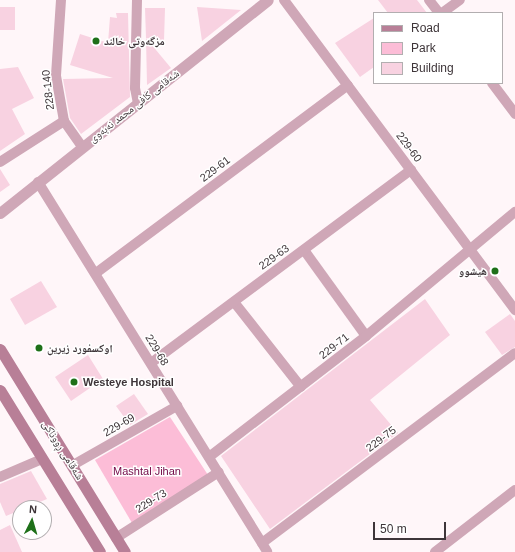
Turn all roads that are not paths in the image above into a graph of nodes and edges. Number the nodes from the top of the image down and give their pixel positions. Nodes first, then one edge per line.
1 (61, 0) edge
2 (137, 0) edge
3 (268, 0) edge
4 (284, 0) edge
5 (429, 0) edge
6 (460, 0) edge
7 (440, 12) edge
8 (442, 12) edge
9 (493, 84) edge
10 (348, 85) junction
11 (138, 103) junction
12 (515, 114) edge
13 (64, 121) junction
14 (82, 147) junction
15 (0, 162) edge
16 (412, 170) junction
17 (38, 182) junction
18 (515, 212) edge
19 (0, 213) edge
20 (304, 250) junction
21 (471, 251) junction
22 (96, 273) junction
23 (234, 302) junction
24 (515, 310) edge
25 (366, 336) junction
26 (0, 349) edge
27 (515, 353) edge
28 (151, 363) junction
29 (302, 386) junction
30 (0, 390) edge
31 (177, 406) junction
32 (209, 457) junction
33 (42, 460) junction
34 (72, 465) junction
35 (219, 472) junction
36 (0, 477) edge
37 (515, 490) edge
38 (116, 538) junction
39 (265, 548) edge
40 (98, 551) edge
41 (125, 552) edge
42 (435, 552) edge

1 - 13 street, 228-140
2 - 11 street
3 - 11 street, شەقامی کافی محمد نەبەوی
4 - 10 street, 229-60
5 - 7 street
6 - 8 street
9 - 12 street
10 - 16 street, 229-60
10 - 22 street, 229-61
11 - 14 street, شەقامی کافی محمد نەبەوی
13 - 14 street, 228-140
13 - 15 street
14 - 17 street, شەقامی کافی محمد نەبەوی
16 - 20 street, 229-63
16 - 21 street, 229-60
17 - 19 street, شەقامی کافی محمد نەبەوی
17 - 22 street, 229-68
18 - 21 street, 229-71
20 - 23 street, 229-63
20 - 25 street
21 - 24 street, 229-60
21 - 25 street, 229-71
22 - 28 street, 229-68
23 - 28 street, 229-63
23 - 29 street
25 - 29 street, 229-71
26 - 34 main road, شەقامی ڕووناکی
27 - 39 street, 229-75
28 - 31 street, 229-68
29 - 32 street, 229-71
30 - 33 main road, شەقامی ڕووناکی
31 - 32 street, 229-68
31 - 34 street, 229-69
32 - 35 street, 229-68
33 - 36 street
33 - 40 main road, شەقامی ڕووناکی
34 - 38 main road, شەقامی ڕووناکی
35 - 38 street, 229-73
35 - 39 street, 229-68
37 - 42 street
38 - 41 main road, شەقامی ڕووناکی

